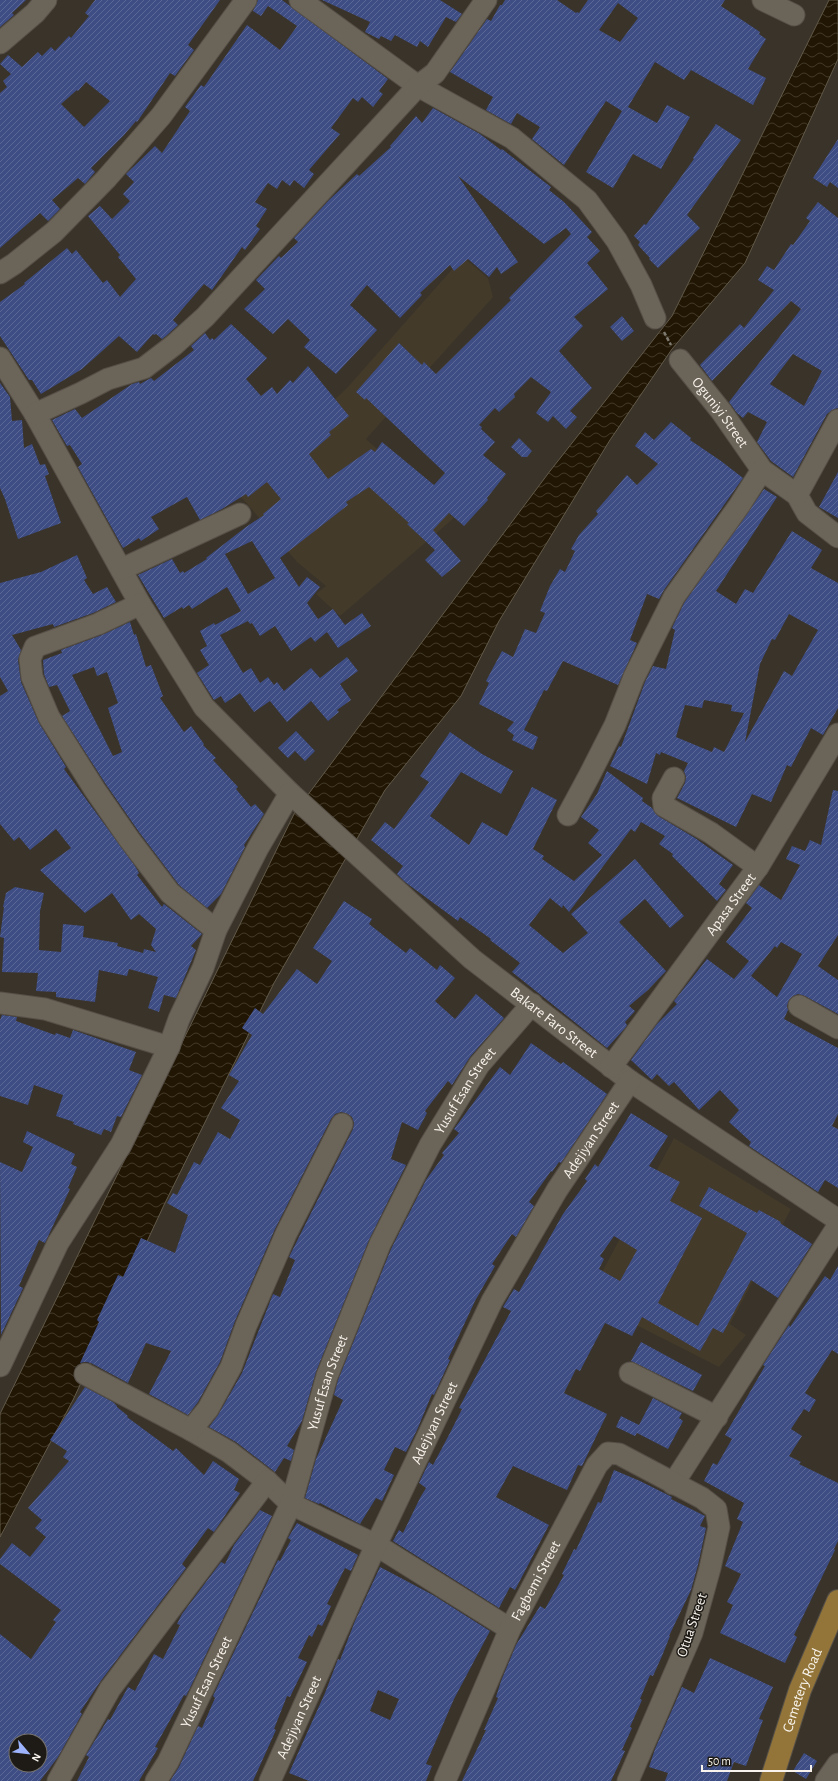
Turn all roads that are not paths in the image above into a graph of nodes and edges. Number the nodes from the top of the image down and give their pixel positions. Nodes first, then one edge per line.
1 (46, 0) edge
2 (246, 0) edge
3 (300, 0) edge
4 (486, 0) edge
5 (764, 0) edge
6 (794, 14) dead end
7 (0, 43) edge
8 (418, 86) junction
9 (0, 273) edge
10 (655, 318) road end
11 (0, 358) edge
12 (680, 360) road end
13 (35, 414) junction
14 (838, 420) edge
15 (762, 470) junction
16 (797, 496) junction
17 (240, 514) dead end
18 (838, 537) edge
19 (122, 569) junction
20 (140, 604) junction
21 (838, 734) edge
22 (674, 778) dead end
23 (292, 794) junction
24 (568, 815) dead end
25 (758, 867) junction
26 (216, 930) junction
27 (0, 1003) edge
28 (532, 1004) junction
29 (799, 1006) dead end
30 (838, 1028) edge
31 (169, 1047) junction
32 (611, 1066) junction
33 (630, 1081) junction
34 (342, 1124) dead end
35 (838, 1220) edge
36 (838, 1226) edge
37 (5, 1344) edge
38 (0, 1366) edge
39 (630, 1373) dead end
40 (85, 1374) dead end
41 (717, 1418) junction
42 (191, 1430) junction
43 (267, 1481) junction
44 (674, 1484) junction
45 (291, 1504) junction
46 (376, 1545) junction
47 (838, 1601) edge
48 (838, 1628) edge
49 (510, 1629) junction
50 (838, 1764) edge
51 (58, 1781) edge
52 (156, 1781) edge
53 (270, 1781) edge
54 (445, 1781) edge
55 (628, 1781) edge
56 (771, 1781) edge
57 (782, 1781) edge
58 (826, 1781) edge

1 - 7 street
2 - 9 street
3 - 8 street
4 - 8 street
5 - 6 street
8 - 10 street
8 - 13 street
11 - 13 street, Bakare Faro Street
12 - 15 street, Oguniyi Street
13 - 19 street, Bakare Faro Street
14 - 16 street
15 - 16 street, Oguniyi Street
15 - 24 street
16 - 18 street
17 - 19 street
19 - 20 street, Bakare Faro Street
20 - 23 street, Bakare Faro Street
20 - 26 street
21 - 25 street, Apasa Street
22 - 25 street
23 - 26 street
23 - 28 street, Bakare Faro Street
25 - 32 street, Apasa Street
26 - 31 street
27 - 31 street
28 - 32 street, Bakare Faro Street
28 - 45 street, Yusuf Esan Street
29 - 30 street
31 - 37 street
32 - 33 street, Bakare Faro Street
33 - 35 street, Bakare Faro Street
33 - 46 street, Adejiyan Street
34 - 42 street
36 - 41 street
37 - 38 street
39 - 41 street
40 - 42 street
41 - 44 street
42 - 43 street
43 - 45 street
43 - 51 street
44 - 49 street, Fagbemi Street
44 - 55 street, Otua Street
45 - 46 street
45 - 52 street, Yusuf Esan Street
46 - 49 street
46 - 53 street, Adejiyan Street
47 - 56 main road, Cemetery Road
48 - 57 main road, Cemetery Road
49 - 54 street, Fagbemi Street
50 - 58 street

